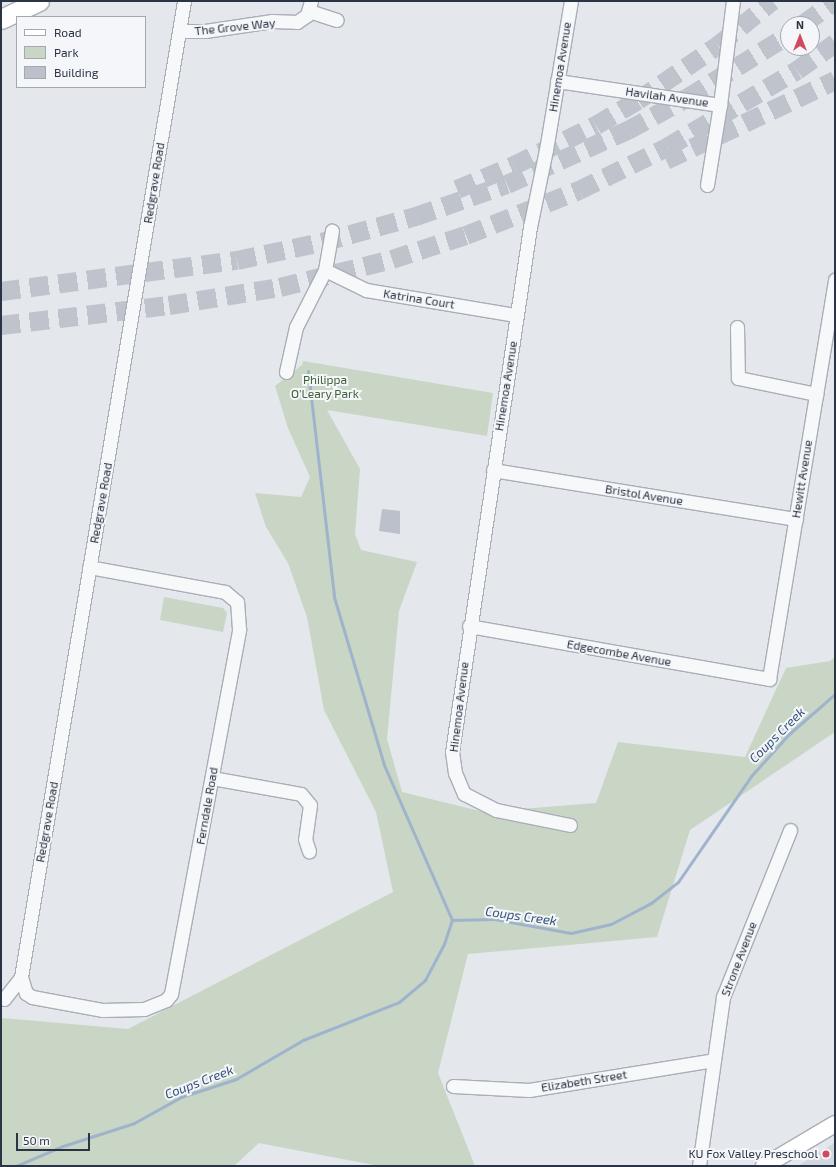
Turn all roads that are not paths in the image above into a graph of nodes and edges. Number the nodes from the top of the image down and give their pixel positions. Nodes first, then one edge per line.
1 (39, 1) edge
2 (184, 1) edge
3 (570, 1) edge
4 (733, 1) edge
5 (310, 6) edge
6 (1, 18) edge
7 (337, 20) dead end
8 (179, 31) junction
9 (557, 81) junction
10 (720, 105) junction
11 (707, 185) dead end
12 (332, 231) dead end
13 (325, 270) junction
14 (835, 279) edge
15 (516, 315) junction
16 (737, 328) dead end
17 (286, 372) dead end
18 (816, 394) junction
19 (493, 470) junction
20 (796, 519) junction
21 (89, 567) junction
22 (469, 626) junction
23 (769, 679) joint
24 (212, 778) junction
25 (570, 825) dead end
26 (790, 830) dead end
27 (308, 851) dead end
28 (21, 977) junction
29 (4, 1000) dead end
30 (714, 1060) junction
31 (453, 1086) dead end
32 (835, 1124) edge
33 (699, 1166) edge
34 (764, 1166) edge

1 - 6 highway
2 - 8 street, Redgrave Road
3 - 9 street, Hinemoa Avenue
4 - 10 street, Havilah Avenue
5 - 7 street, The Grove Way
5 - 8 street, The Grove Way
8 - 21 street, Redgrave Road
9 - 10 street, Havilah Avenue
9 - 15 street, Hinemoa Avenue
10 - 11 street
12 - 13 street
13 - 15 street, Katrina Court
13 - 17 street
14 - 18 street, Hewitt Avenue
15 - 19 street, Hinemoa Avenue
16 - 18 street
18 - 20 street, Hewitt Avenue
19 - 20 street, Bristol Avenue
19 - 22 street, Hinemoa Avenue
20 - 23 street, Hewitt Avenue
21 - 24 street, Ferndale Road
21 - 28 street, Redgrave Road
22 - 23 street, Edgecombe Avenue
22 - 25 street, Hinemoa Avenue
24 - 27 street
24 - 28 street, Ferndale Road
26 - 30 street, Strone Avenue
28 - 29 street, Redgrave Road
30 - 31 street, Elizabeth Street
30 - 33 street, Strone Avenue
32 - 34 main road

